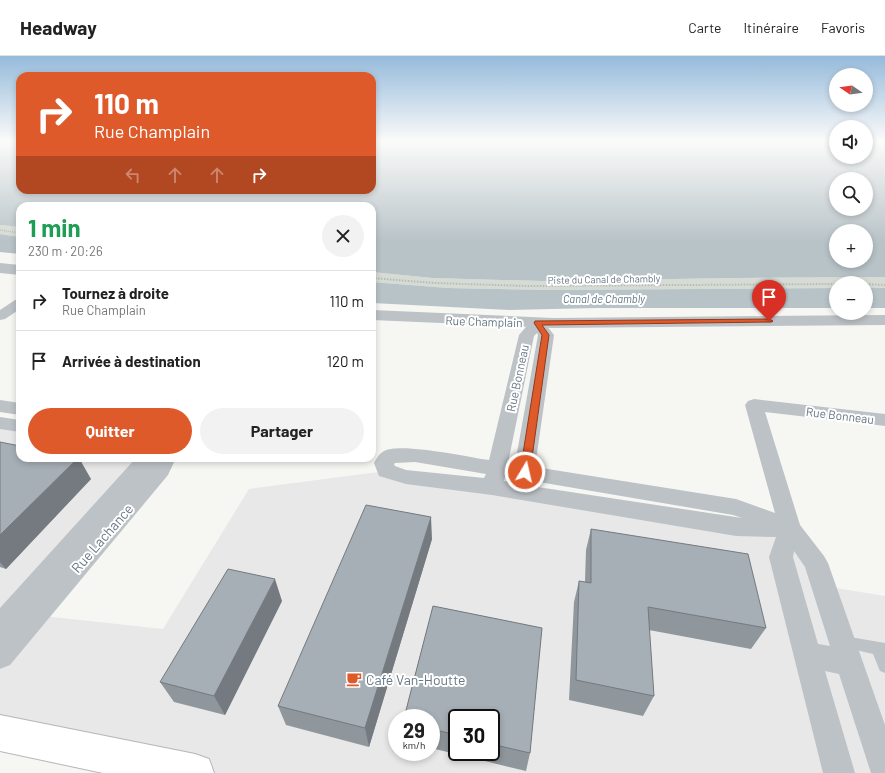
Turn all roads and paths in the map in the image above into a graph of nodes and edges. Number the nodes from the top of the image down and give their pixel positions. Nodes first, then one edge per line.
1 (0, 230) edge
2 (16, 232) edge
3 (0, 268) edge
4 (16, 270) edge
5 (376, 278) edge
6 (829, 284) edge
7 (873, 284) edge
8 (885, 285) edge
9 (16, 296) edge
10 (0, 306) edge
11 (16, 306) edge
12 (376, 315) edge
13 (0, 316) edge
14 (885, 320) edge
15 (537, 323) junction
16 (0, 406) edge
17 (16, 408) edge
18 (885, 420) edge
19 (0, 423) edge
20 (16, 425) edge
21 (144, 462) edge
22 (164, 462) edge
23 (523, 482) junction
24 (790, 528) junction
25 (16, 618) edge
26 (882, 649) edge
27 (845, 652) junction
28 (807, 655) junction
29 (0, 656) edge
30 (885, 666) edge
31 (0, 733) edge
32 (110, 765) edge
33 (156, 769) edge
34 (885, 769) edge
35 (195, 773) edge
36 (839, 773) edge

1 - 2 path
3 - 4 street
5 - 6 path, Piste du Canal de Chambly
7 - 8 path
9 - 10 street
11 - 13 street
12 - 15 street, Rue Champlain
14 - 15 street, Rue Champlain
15 - 23 street, Rue Bonneau
15 - 23 street, Rue Bonneau
16 - 17 street
18 - 24 street, Rue Bonneau
19 - 20 street
21 - 25 street, Rue Lachance
22 - 25 street, Rue Lachance
23 - 24 street, Rue Bonneau
24 - 27 street, Rue Bonneau
24 - 28 street
25 - 29 street, Rue Lachance
26 - 27 lane
26 - 30 lane
27 - 28 street
27 - 34 street, Rue Bonneau
28 - 36 street
31 - 32 main road
32 - 33 main road
33 - 35 main road

